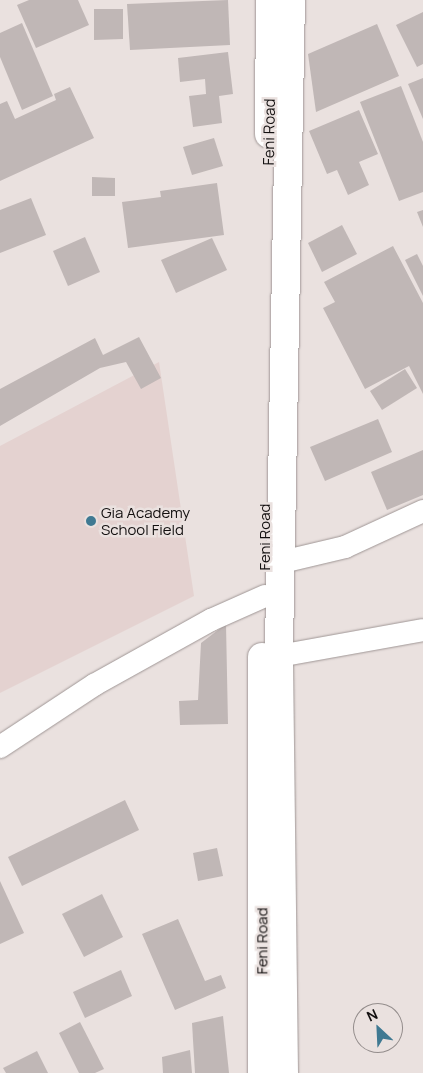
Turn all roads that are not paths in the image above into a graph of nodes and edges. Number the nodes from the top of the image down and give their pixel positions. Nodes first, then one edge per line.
1 (270, 0) edge
2 (291, 0) edge
3 (423, 511) edge
4 (282, 562) junction
5 (265, 596) junction
6 (423, 630) edge
7 (280, 656) junction
8 (0, 747) edge
9 (262, 1073) edge
10 (284, 1073) edge

1 - 5 main road, Feni Road
2 - 4 main road
3 - 4 street
4 - 7 main road
5 - 8 street
5 - 9 main road, Feni Road
6 - 7 street
7 - 10 main road

